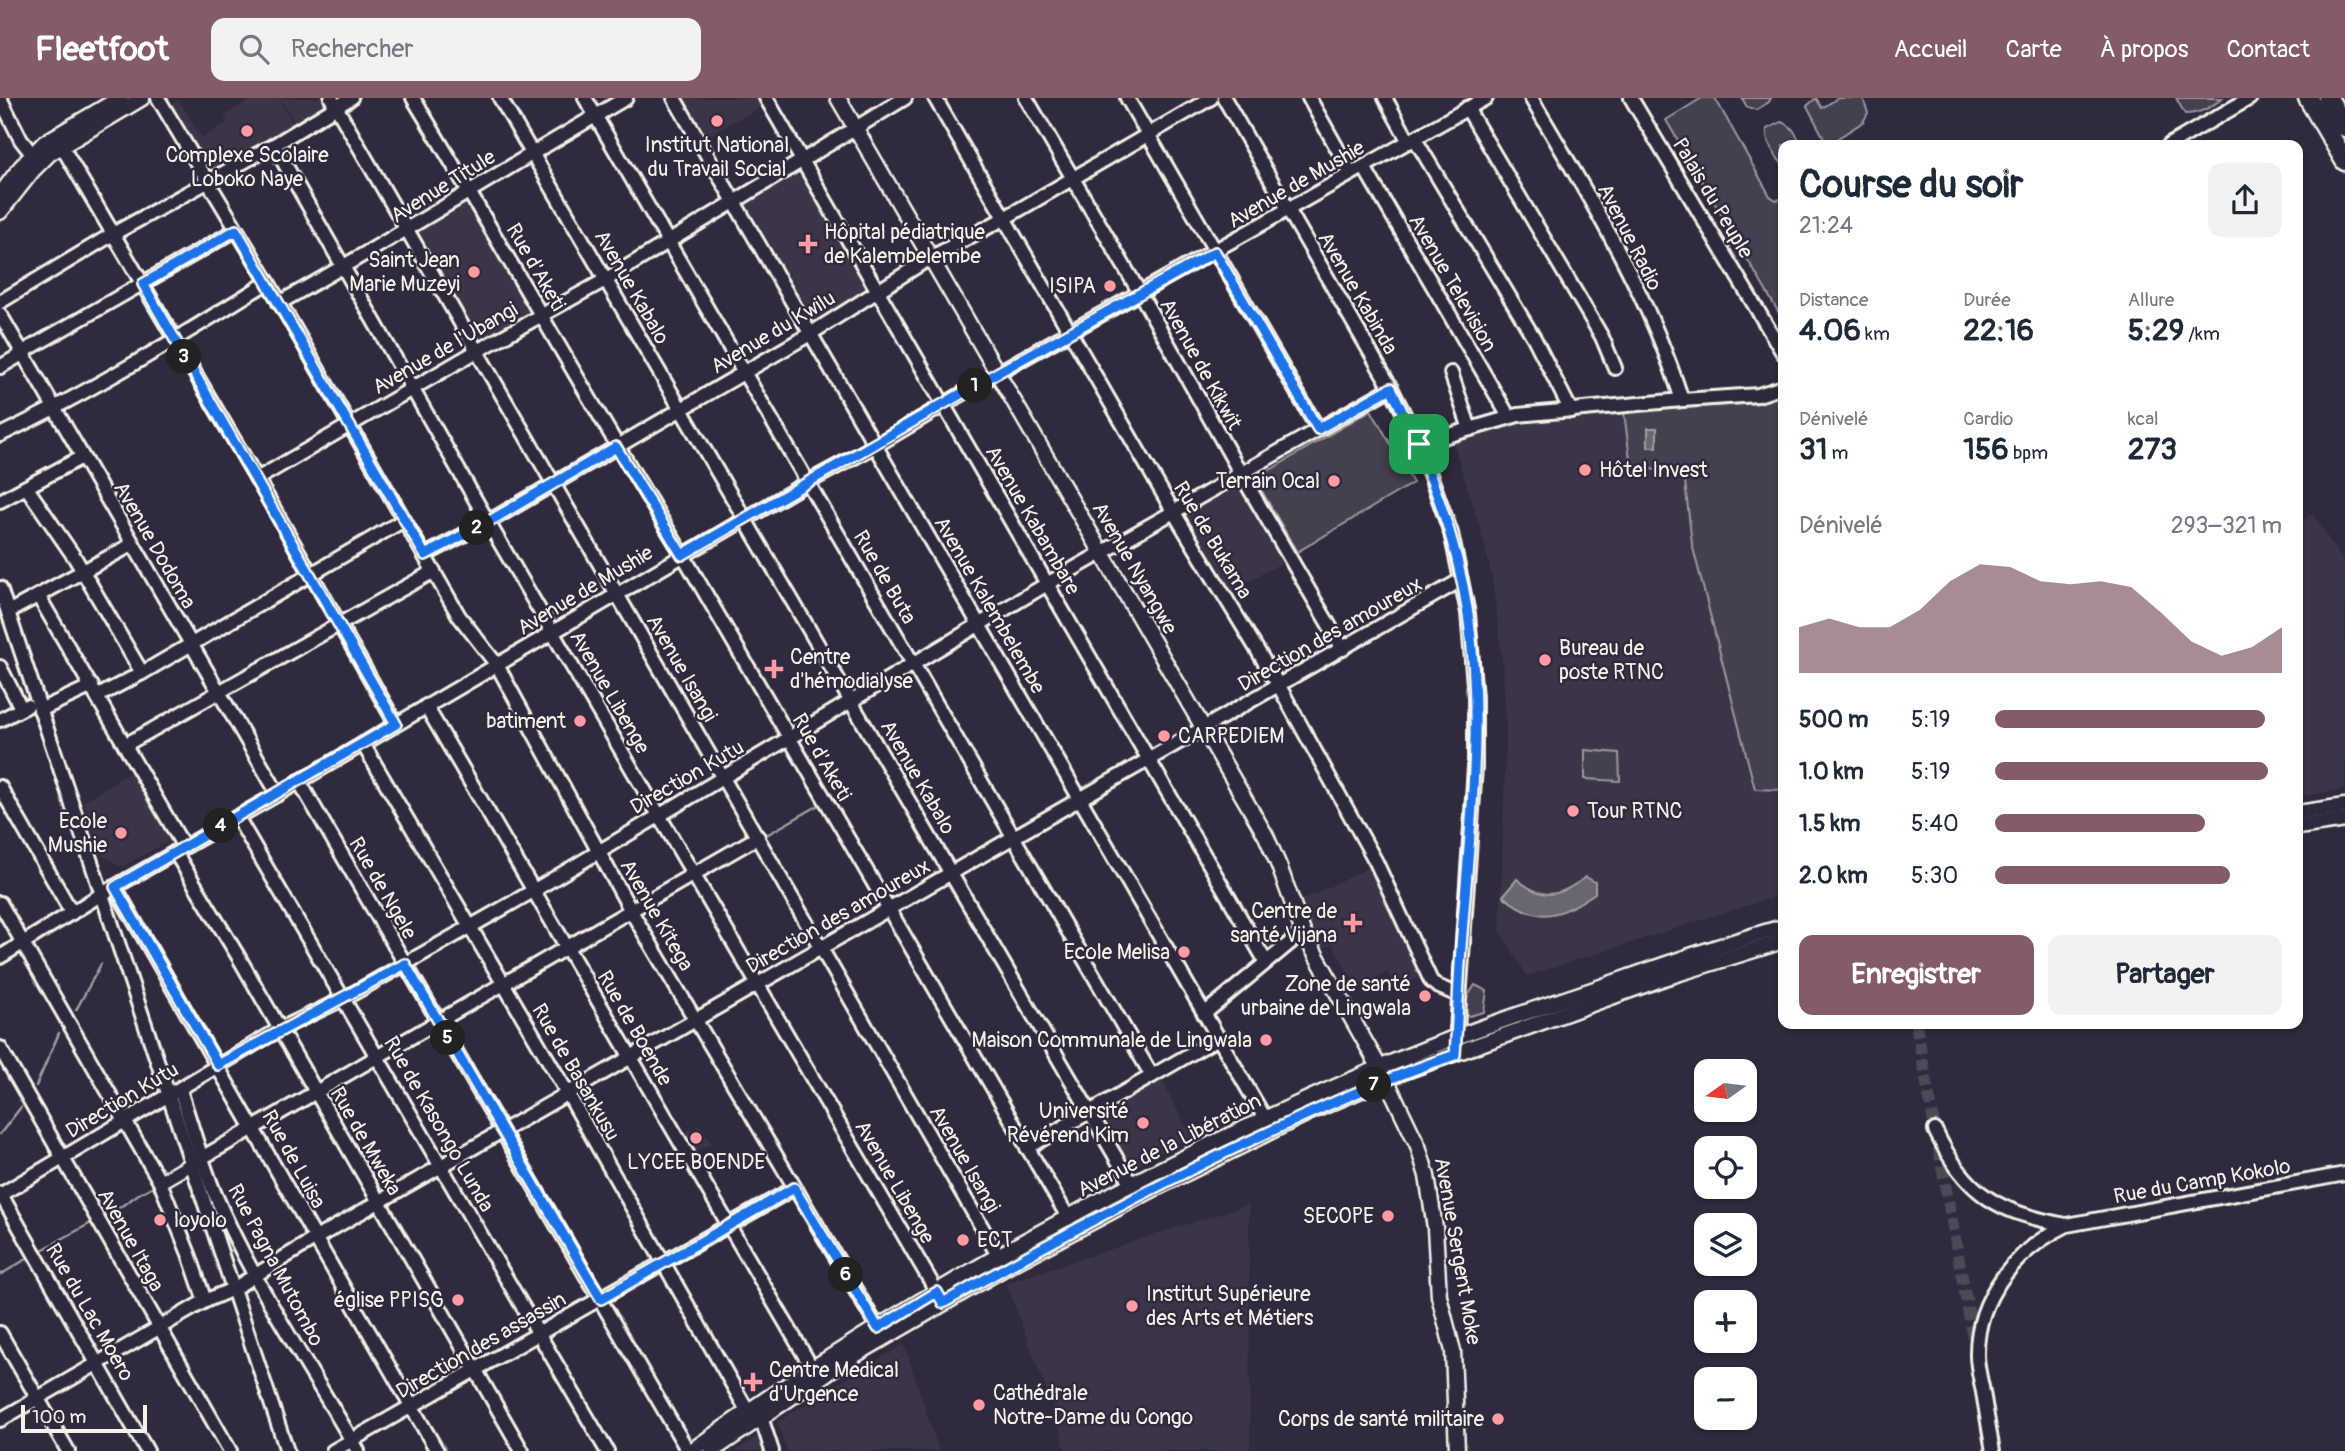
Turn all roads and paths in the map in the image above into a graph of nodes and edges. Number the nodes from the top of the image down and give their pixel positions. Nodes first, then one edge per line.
1 (0, 98) edge
2 (120, 98) edge
3 (142, 98) edge
4 (352, 98) edge
5 (413, 98) edge
6 (500, 98) edge
7 (585, 98) edge
8 (626, 98) edge
9 (674, 98) edge
10 (766, 98) edge
11 (838, 98) edge
12 (905, 98) edge
13 (935, 98) edge
14 (1026, 98) edge
15 (1127, 98) edge
16 (1211, 98) edge
17 (1224, 98) edge
18 (1309, 98) edge
19 (1385, 98) edge
20 (1486, 98) edge
21 (1531, 98) edge
22 (1631, 98) edge
23 (2250, 98) edge
24 (2308, 98) edge
25 (2328, 98) edge
26 (160, 102) edge
27 (334, 103) edge
28 (1467, 108) junction
29 (596, 116) junction
30 (855, 127) junction
31 (2345, 127) edge
32 (1148, 134) junction
33 (1412, 140) junction
34 (2178, 140) edge
35 (58, 141) junction
36 (274, 145) junction
37 (531, 153) junction
38 (32, 154) junction
39 (801, 161) junction
40 (2345, 161) edge
41 (1364, 167) junction
42 (1351, 173) junction
43 (1072, 179) junction
44 (207, 182) junction
45 (471, 193) junction
46 (0, 195) edge
47 (734, 202) junction
48 (1288, 210) junction
49 (0, 212) edge
50 (1003, 219) junction
51 (236, 230) junction
52 (409, 230) junction
53 (114, 233) junction
54 (667, 242) junction
55 (1215, 252) junction
56 (930, 258) junction
57 (343, 268) junction
58 (607, 279) junction
59 (268, 282) junction
60 (143, 284) junction
61 (877, 292) junction
62 (1140, 295) junction
63 (0, 302) edge
64 (279, 303) junction
65 (0, 314) edge
66 (541, 314) junction
67 (1070, 333) junction
68 (810, 334) junction
69 (174, 341) junction
70 (1778, 345) edge
71 (477, 351) junction
72 (22, 354) junction
73 (0, 367) edge
74 (1615, 368) dead end
75 (743, 373) junction
76 (997, 373) junction
77 (1451, 373) dead end
78 (1391, 388) junction
79 (411, 389) junction
80 (1778, 389) edge
81 (1682, 400) junction
82 (944, 405) junction
83 (55, 408) junction
84 (679, 410) junction
85 (1570, 411) junction
86 (1509, 417) junction
87 (350, 426) junction
88 (1318, 429) junction
89 (1470, 429) junction
90 (0, 435) edge
91 (1419, 444) junction
92 (875, 446) junction
93 (616, 447) junction
94 (82, 457) junction
95 (1241, 474) junction
96 (257, 480) junction
97 (808, 482) junction
98 (554, 483) junction
99 (27, 488) junction
100 (0, 501) edge
101 (1173, 511) junction
102 (744, 519) junction
103 (404, 520) junction
104 (488, 522) junction
105 (133, 544) junction
106 (1102, 553) junction
107 (425, 555) junction
108 (682, 555) junction
109 (434, 571) junction
110 (82, 573) junction
111 (311, 574) junction
112 (1461, 580) junction
113 (1047, 584) junction
114 (0, 588) edge
115 (617, 594) junction
116 (39, 597) junction
117 (8, 612) junction
118 (339, 623) junction
119 (979, 625) junction
120 (552, 632) junction
121 (191, 644) junction
122 (1343, 649) junction
123 (913, 664) junction
124 (497, 665) junction
125 (0, 667) edge
126 (142, 673) junction
127 (1279, 686) junction
128 (95, 691) junction
129 (218, 692) junction
130 (851, 701) junction
131 (38, 706) junction
132 (426, 706) junction
133 (21, 708) junction
134 (0, 720) edge
135 (396, 724) junction
136 (1204, 728) junction
137 (789, 740) junction
138 (363, 744) junction
139 (125, 745) junction
140 (1149, 758) junction
141 (724, 778) junction
142 (299, 781) junction
143 (0, 787) edge
144 (278, 794) junction
145 (1080, 798) junction
146 (2345, 806) edge
147 (2303, 812) edge
148 (659, 815) junction
149 (237, 817) junction
150 (2345, 820) edge
151 (2303, 826) edge
152 (758, 837) junction
153 (1013, 837) junction
154 (180, 849) junction
155 (598, 852) junction
156 (951, 873) junction
157 (694, 874) junction
158 (115, 887) junction
159 (533, 891) junction
160 (102, 894) junction
161 (0, 903) edge
162 (889, 909) junction
163 (631, 911) junction
164 (72, 913) junction
165 (468, 927) junction
166 (1778, 928) edge
167 (1303, 932) junction
168 (23, 943) junction
169 (1778, 943) edge
170 (566, 948) junction
171 (822, 948) junction
172 (0, 957) edge
173 (1265, 962) junction
174 (405, 964) junction
175 (502, 984) junction
176 (758, 984) junction
177 (1458, 995) junction
178 (345, 998) junction
179 (1204, 1014) junction
180 (439, 1021) junction
181 (695, 1021) junction
182 (280, 1029) junction
183 (1455, 1037) junction
184 (1218, 1038) junction
185 (0, 1048) edge
186 (1455, 1055) junction
187 (377, 1057) junction
188 (630, 1058) junction
189 (218, 1065) junction
190 (1383, 1073) junction
191 (1152, 1076) junction
192 (180, 1090) junction
193 (316, 1094) junction
194 (568, 1094) junction
195 (167, 1096) junction
196 (1090, 1112) junction
197 (125, 1121) junction
198 (1269, 1125) junction
199 (254, 1128) junction
200 (1935, 1130) dead end
201 (503, 1131) junction
202 (1027, 1149) junction
203 (62, 1158) junction
204 (197, 1161) junction
205 (441, 1167) junction
206 (2345, 1174) edge
207 (160, 1182) junction
208 (1132, 1185) junction
209 (794, 1188) junction
210 (0, 1194) edge
211 (379, 1202) junction
212 (1069, 1219) junction
213 (2067, 1225) junction
214 (728, 1226) junction
215 (316, 1238) junction
216 (999, 1257) junction
217 (663, 1263) junction
218 (255, 1274) junction
219 (233, 1289) junction
220 (940, 1298) junction
221 (601, 1299) junction
222 (205, 1301) junction
223 (159, 1328) junction
224 (878, 1328) junction
225 (0, 1333) edge
226 (539, 1334) junction
227 (96, 1364) junction
228 (812, 1368) junction
229 (475, 1369) junction
230 (38, 1398) junction
231 (411, 1407) junction
232 (755, 1414) junction
233 (0, 1420) edge
234 (354, 1446) edge
235 (68, 1451) edge
236 (147, 1451) edge
237 (230, 1451) edge
238 (287, 1451) edge
239 (333, 1451) edge
240 (437, 1451) edge
241 (522, 1451) edge
242 (607, 1451) edge
243 (690, 1451) edge
244 (712, 1451) edge
245 (772, 1451) edge
246 (1457, 1451) edge
247 (1993, 1451) edge

1 - 38 street
2 - 35 main road
3 - 35 main road
4 - 27 street
5 - 45 street, Rue d'Aketi
6 - 37 street, Avenue Kabalo
7 - 29 street, Rue de Buta
8 - 29 street, Avenue Titule
9 - 47 street, Avenue Kalembelembe
10 - 39 street, Avenue Kabambare
11 - 30 main road, Avenue Nyangwe
12 - 30 street, Avenue de l'Ubangi
13 - 50 street, Rue de Bukama
14 - 43 street, Avenue de Kikwit
15 - 32 street
16 - 32 street, Avenue du Kwilu
17 - 48 street, Avenue Kabinda
18 - 42 street
19 - 33 street
20 - 28 street, Avenue de Mushie
21 - 81 street, Avenue Radio
22 - 70 street, Palais du Peuple
23 - 34 street
24 - 40 highway
25 - 31 highway
26 - 44 street, Avenue Kitega
27 - 36 street
27 - 52 street, Avenue Isangi
28 - 33 street, Avenue de Mushie
28 - 74 street
29 - 37 street, Avenue Titule
29 - 54 street, Rue de Buta
30 - 39 street, Avenue de l'Ubangi
30 - 56 main road, Avenue Nyangwe
32 - 43 street, Avenue du Kwilu
32 - 55 street
33 - 41 street, Avenue de Mushie
33 - 85 street
35 - 38 main road
35 - 49 main road
35 - 53 street
36 - 44 street
36 - 57 street, Avenue Libenge
37 - 45 street, Avenue Titule
37 - 58 street, Avenue Kabalo
38 - 46 main road
39 - 47 street, Avenue de l'Ubangi
39 - 61 street, Avenue Kabambare
41 - 42 street, Avenue de Mushie
41 - 86 street, Avenue Television
42 - 48 street, Avenue de Mushie
43 - 50 street, Avenue du Kwilu
43 - 62 street, Avenue de Kikwit
44 - 51 street, Avenue Kitega
44 - 53 street
45 - 52 street, Avenue Titule
45 - 66 street, Rue d'Aketi
47 - 54 street, Avenue de l'Ubangi
47 - 68 street, Avenue Kalembelembe
48 - 55 street, Avenue de Mushie
48 - 78 street, Avenue Kabinda
50 - 56 street, Avenue du Kwilu
50 - 67 street, Rue de Bukama
51 - 59 street, Avenue Kitega
51 - 60 street
52 - 57 street, Avenue Titule
52 - 71 street, Avenue Isangi
53 - 60 street
53 - 63 street
54 - 58 street, Avenue de l'Ubangi
54 - 75 street, Rue de Buta
55 - 62 street, Avenue de Mushie
55 - 88 street
56 - 61 street, Avenue du Kwilu
56 - 76 main road, Avenue Nyangwe
57 - 64 street, Avenue Titule
57 - 79 street, Avenue Libenge
58 - 66 street, Avenue de l'Ubangi
58 - 84 street, Avenue Kabalo
59 - 64 street, Avenue Kitega
59 - 69 street
60 - 69 street
60 - 72 street
61 - 68 street, Avenue du Kwilu
61 - 82 street, Avenue Kabambare
62 - 67 street, Avenue de Mushie
62 - 95 street, Avenue de Kikwit
64 - 87 street, Avenue Kitega
65 - 72 street, Avenue Dodoma
66 - 71 street, Avenue de l'Ubangi
66 - 93 street, Rue d'Aketi
67 - 76 street, Avenue de Mushie
67 - 101 street, Rue de Bukama
68 - 75 street, Avenue du Kwilu
68 - 92 street, Avenue Kalembelembe
69 - 83 street
69 - 96 street
71 - 79 street, Avenue de l'Ubangi
71 - 98 street, Avenue Isangi
72 - 73 street
72 - 83 street, Avenue Dodoma
75 - 84 street, Avenue du Kwilu
75 - 97 street, Rue de Buta
76 - 82 street, Avenue de Mushie
76 - 106 main road, Avenue Nyangwe
77 - 89 street
78 - 88 street, Direction Kutu
78 - 91 street, Avenue Kabinda
79 - 87 street, Avenue de l'Ubangi
79 - 104 street, Avenue Libenge
80 - 81 street
81 - 85 street
82 - 92 street, Avenue de Mushie
82 - 113 street, Avenue Kabambare
83 - 90 street
83 - 94 street, Avenue Dodoma
84 - 93 street, Avenue du Kwilu
84 - 102 street, Avenue Kabalo
85 - 86 street
86 - 89 street
87 - 96 street, Avenue de l'Ubangi
87 - 103 street, Avenue Kitega
88 - 95 street, Direction Kutu
89 - 91 street
91 - 112 street, Avenue Kabinda
92 - 97 street, Avenue de Mushie
92 - 119 street, Avenue Kalembelembe
93 - 98 street, Avenue du Kwilu
93 - 108 street, Rue d'Aketi
94 - 99 street
94 - 105 street, Avenue Dodoma
95 - 101 street, Direction Kutu
95 - 122 street, Avenue de Kikwit
96 - 111 street
97 - 102 street, Avenue de Mushie
97 - 123 street, Rue de Buta
98 - 104 street, Avenue du Kwilu
98 - 115 street, Avenue Isangi
99 - 100 street
99 - 110 street
101 - 106 street, Direction Kutu
101 - 127 street, Rue de Bukama
102 - 108 street, Avenue de Mushie
102 - 130 street, Avenue Kabalo
103 - 107 street, Avenue Kitega
103 - 111 street
104 - 107 street, Avenue du Kwilu
104 - 120 street, Avenue Libenge
105 - 110 street
105 - 121 street, Avenue Dodoma
106 - 113 street, Direction Kutu
106 - 136 main road, Avenue Nyangwe
107 - 109 street, Avenue Kitega
108 - 115 street, Avenue de Mushie
108 - 137 street, Rue d'Aketi
109 - 118 street
109 - 124 street, Avenue Kitega
110 - 116 street
110 - 126 street
111 - 118 street
111 - 121 street
112 - 122 street, Direction des amoureux
112 - 177 street, Avenue Kabinda
113 - 119 street, Direction Kutu
113 - 140 street, Avenue Kabambare
114 - 117 street
115 - 120 street, Avenue de Mushie
115 - 141 street, Avenue Isangi
116 - 117 street
116 - 128 street, Rue de Mweka
117 - 131 street
118 - 129 street
118 - 135 street
119 - 123 street, Direction Kutu
119 - 145 street, Avenue Kalembelembe
120 - 124 street, Avenue de Mushie
120 - 148 street, Avenue Libenge
121 - 126 street
121 - 129 street, Avenue Dodoma
122 - 127 street, Direction des amoureux
123 - 130 street, Direction Kutu
123 - 153 street, Rue de Buta
124 - 132 street, Avenue de Mushie
124 - 155 street, Avenue Kitega
125 - 133 street
126 - 128 street
127 - 136 street, Direction des amoureux
127 - 177 street, Rue de Bukama
128 - 131 street
128 - 139 street, Rue de Mweka
129 - 139 street
129 - 144 street, Avenue Dodoma
130 - 137 street, Direction Kutu
130 - 156 street, Avenue Kabalo
131 - 133 street
131 - 160 street
132 - 135 street, Avenue de Mushie
132 - 159 street, Rue de Boende
133 - 134 street
135 - 138 street, Avenue de Mushie
136 - 140 street, Direction des amoureux
136 - 167 main road, Avenue Nyangwe
137 - 141 street, Direction Kutu
137 - 162 street, Rue d'Aketi
138 - 142 street, Avenue de Mushie
138 - 165 street, Rue de Basankusu
139 - 154 street, Rue de Mweka
140 - 145 street, Direction des amoureux
140 - 173 street, Avenue Kabambare
141 - 148 street, Direction Kutu
141 - 152 street, Avenue Isangi
142 - 144 street, Avenue de Mushie
142 - 174 street, Rue de Ngele
143 - 164 street
144 - 149 street, Avenue de Mushie
145 - 153 street, Direction des amoureux
145 - 179 street, Avenue Kalembelembe
146 - 147 main road
148 - 155 street, Direction Kutu
148 - 157 street, Avenue Libenge
149 - 154 street, Avenue de Mushie
149 - 178 street, Rue de Kasongo Lunda
150 - 151 main road
152 - 157 street
152 - 171 street, Avenue Isangi
153 - 156 street, Direction des amoureux
153 - 191 street, Rue de Buta
154 - 158 street, Avenue de Mushie
154 - 182 street, Rue de Mweka
155 - 159 street, Direction Kutu
155 - 163 street, Avenue Kitega
156 - 162 street, Direction des amoureux
156 - 196 street, Avenue Kabalo
157 - 163 street
157 - 176 street, Avenue Libenge
158 - 160 street, Avenue de Mushie
158 - 189 street, Rue de Luisa
159 - 165 street, Direction Kutu
159 - 170 street, Rue de Boende
160 - 164 street, Avenue de Mushie
160 - 195 street
161 - 168 street
162 - 171 street, Direction des amoureux
162 - 202 street, Rue d'Aketi
163 - 170 street
163 - 181 street, Avenue Kitega
164 - 168 street, Avenue de Mushie
165 - 174 street, Direction Kutu
165 - 175 street, Rue de Basankusu
166 - 183 main road, Avenue de la Libération
167 - 173 street
167 - 190 main road, Avenue Nyangwe
168 - 172 street, Avenue de Mushie
168 - 197 street
169 - 186 main road, Avenue de la Libération
170 - 175 street
170 - 188 street, Rue de Boende
171 - 176 street, Direction des amoureux
171 - 216 street, Avenue Isangi
173 - 179 street
174 - 178 street, Direction Kutu
174 - 180 street, Rue de Ngele
175 - 180 street
175 - 194 street, Rue de Basankusu
176 - 181 street, Direction des amoureux
176 - 220 street, Avenue Libenge
177 - 183 street, Avenue Kabinda
178 - 182 street, Direction Kutu
178 - 187 street, Rue de Kasongo Lunda
179 - 184 street, Avenue Kalembelembe
180 - 187 street
180 - 201 street, Rue de Ngele
181 - 188 street, Direction des amoureux
181 - 209 street, Avenue Kitega
182 - 189 street, Direction Kutu
182 - 193 street, Rue de Mweka
183 - 186 street, Avenue Kabinda
183 - 190 main road, Avenue de la Libération
184 - 191 street
184 - 198 street, Avenue Kalembelembe
185 - 203 street, Avenue Itaga
186 - 190 main road, Avenue de la Libération
187 - 193 street
187 - 205 street, Rue de Kasongo Lunda
188 - 194 street, Direction des amoureux
188 - 214 street, Rue de Boende
189 - 192 street, Direction Kutu
189 - 199 street, Rue de Luisa
190 - 198 main road, Avenue de la Libération
190 - 246 main road, Avenue Sergent Moke
191 - 196 street
192 - 195 street, Direction Kutu
192 - 204 street, Rue Pagna Mutombo
193 - 199 street
193 - 211 street, Rue de Mweka
194 - 201 street, Direction des amoureux
194 - 217 street, Rue de Basankusu
195 - 197 street, Direction Kutu
195 - 204 street
196 - 202 street
196 - 208 street, Avenue Kabalo
197 - 203 street, Direction Kutu
197 - 207 street
198 - 208 main road, Avenue de la Libération
198 - 220 main road, Avenue de la Libération
199 - 204 street
199 - 215 street, Rue de Luisa
200 - 213 street, Rue du Camp Kokolo
201 - 205 street, Direction des amoureux
201 - 221 street, Rue de Ngele
202 - 212 street, Rue d'Aketi
203 - 210 street, Direction Kutu
203 - 223 street, Avenue Itaga
204 - 207 street
204 - 218 street, Rue Pagna Mutombo
204 - 219 street
205 - 211 street, Direction des amoureux
205 - 226 street, Rue de Kasongo Lunda
206 - 213 street, Rue du Camp Kokolo
207 - 222 street
208 - 212 main road, Avenue de la Libération
209 - 214 street, Direction des assassin
209 - 224 street, Avenue Kitega
210 - 227 street, Rue du Lac Moero
211 - 215 street, Direction des amoureux
211 - 229 street, Rue de Mweka
212 - 216 main road, Avenue de la Libération
213 - 247 street, Rue du Camp Kokolo
214 - 217 street, Direction des assassin
214 - 228 street, Rue de Boende
215 - 218 street, Direction des amoureux
215 - 231 street, Rue de Luisa
216 - 220 main road, Avenue de la Libération
217 - 221 street, Direction des assassin
217 - 232 street, Rue de Basankusu
218 - 219 street, Direction des amoureux
218 - 234 street, Rue Pagna Mutombo
219 - 222 street, Direction des amoureux
219 - 238 street
220 - 224 main road, Avenue de la Libération
220 - 232 main road, Avenue de la Libération
221 - 226 street, Direction des assassin
221 - 243 street, Rue de Ngele
222 - 223 street, Direction des amoureux
223 - 227 street, Direction des amoureux
223 - 237 street, Avenue Itaga
224 - 228 main road, Avenue de la Libération
225 - 230 street
226 - 229 street, Direction des assassin
226 - 242 street, Rue de Kasongo Lunda
227 - 230 street, Direction des amoureux
227 - 236 street, Rue du Lac Moero
228 - 232 main road, Avenue de la Libération
229 - 231 street, Direction des assassin
229 - 241 street, Rue de Mweka
230 - 233 street, Direction des amoureux
230 - 235 street
231 - 234 street, Direction des assassin
231 - 240 street, Rue de Luisa
232 - 243 main road, Avenue de la Libération
232 - 244 main road, Avenue de la Libération
232 - 245 street, Rue de Basankusu
234 - 239 street, Direction des assassin

